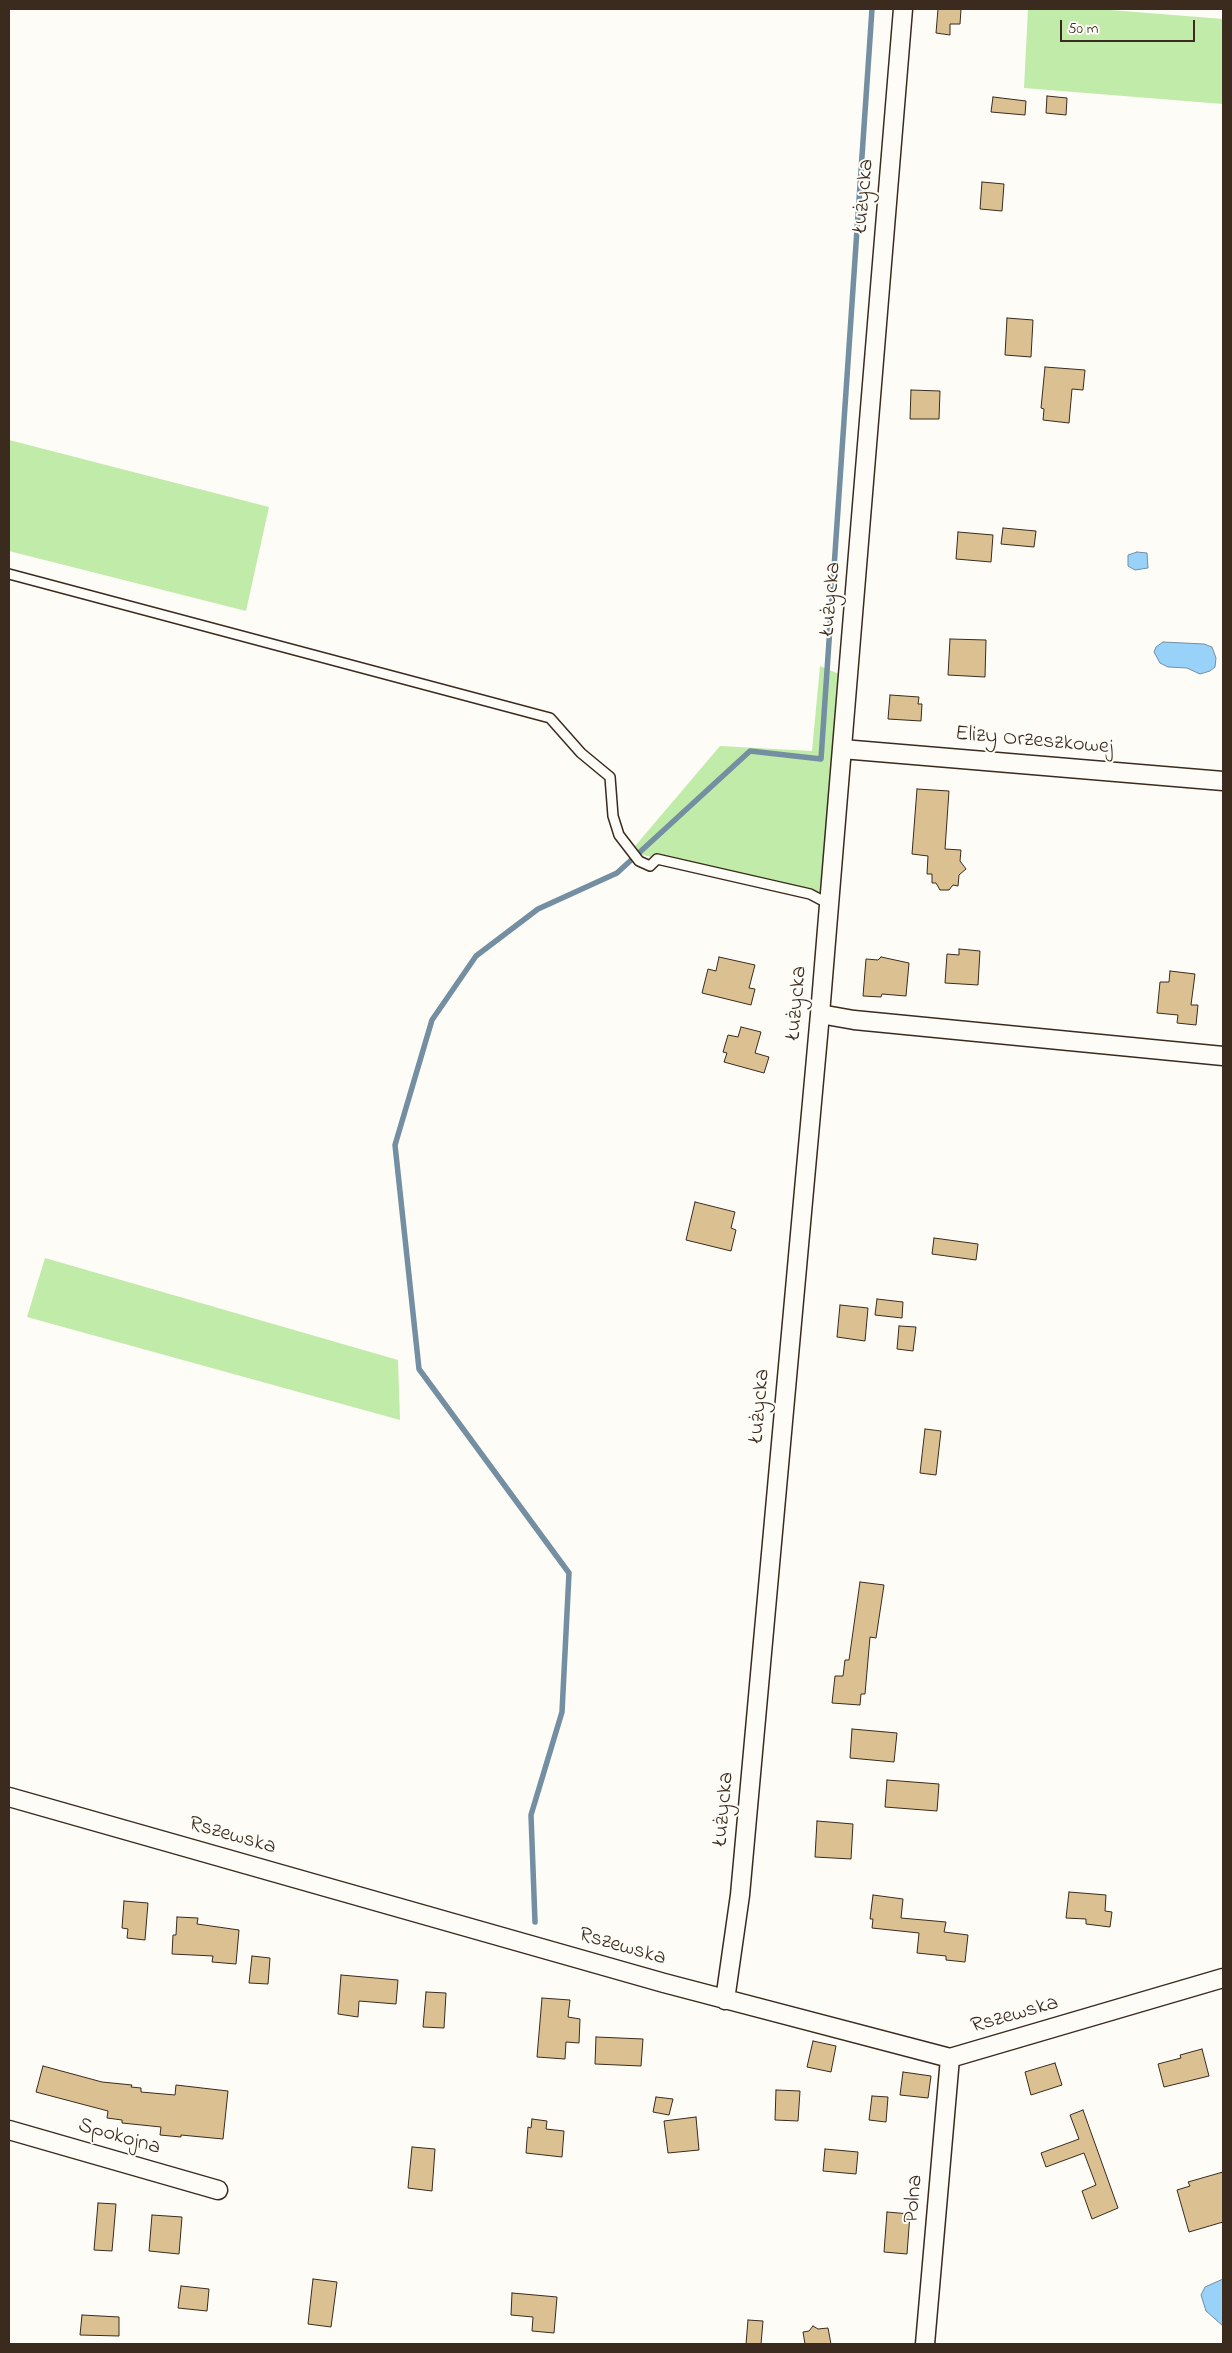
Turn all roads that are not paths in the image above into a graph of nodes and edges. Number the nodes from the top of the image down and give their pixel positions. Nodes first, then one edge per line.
1 (903, 9) edge
2 (9, 574) edge
3 (842, 749) junction
4 (1223, 781) edge
5 (829, 904) junction
6 (820, 1014) junction
7 (1223, 1056) edge
8 (9, 1796) edge
9 (1223, 1978) edge
10 (725, 2000) junction
11 (950, 2058) junction
12 (9, 2130) edge
13 (218, 2190) dead end
14 (925, 2344) edge

1 - 3 street, Łużycka
2 - 5 lane
3 - 4 street, Elizy Orzeszkowej
3 - 5 street, Łużycka
5 - 6 street, Łużycka
6 - 7 street
6 - 10 street, Łużycka
8 - 10 street, Rszewska
9 - 11 street, Rszewska
10 - 11 street, Rszewska
11 - 14 street, Polna
12 - 13 street, Spokojna

